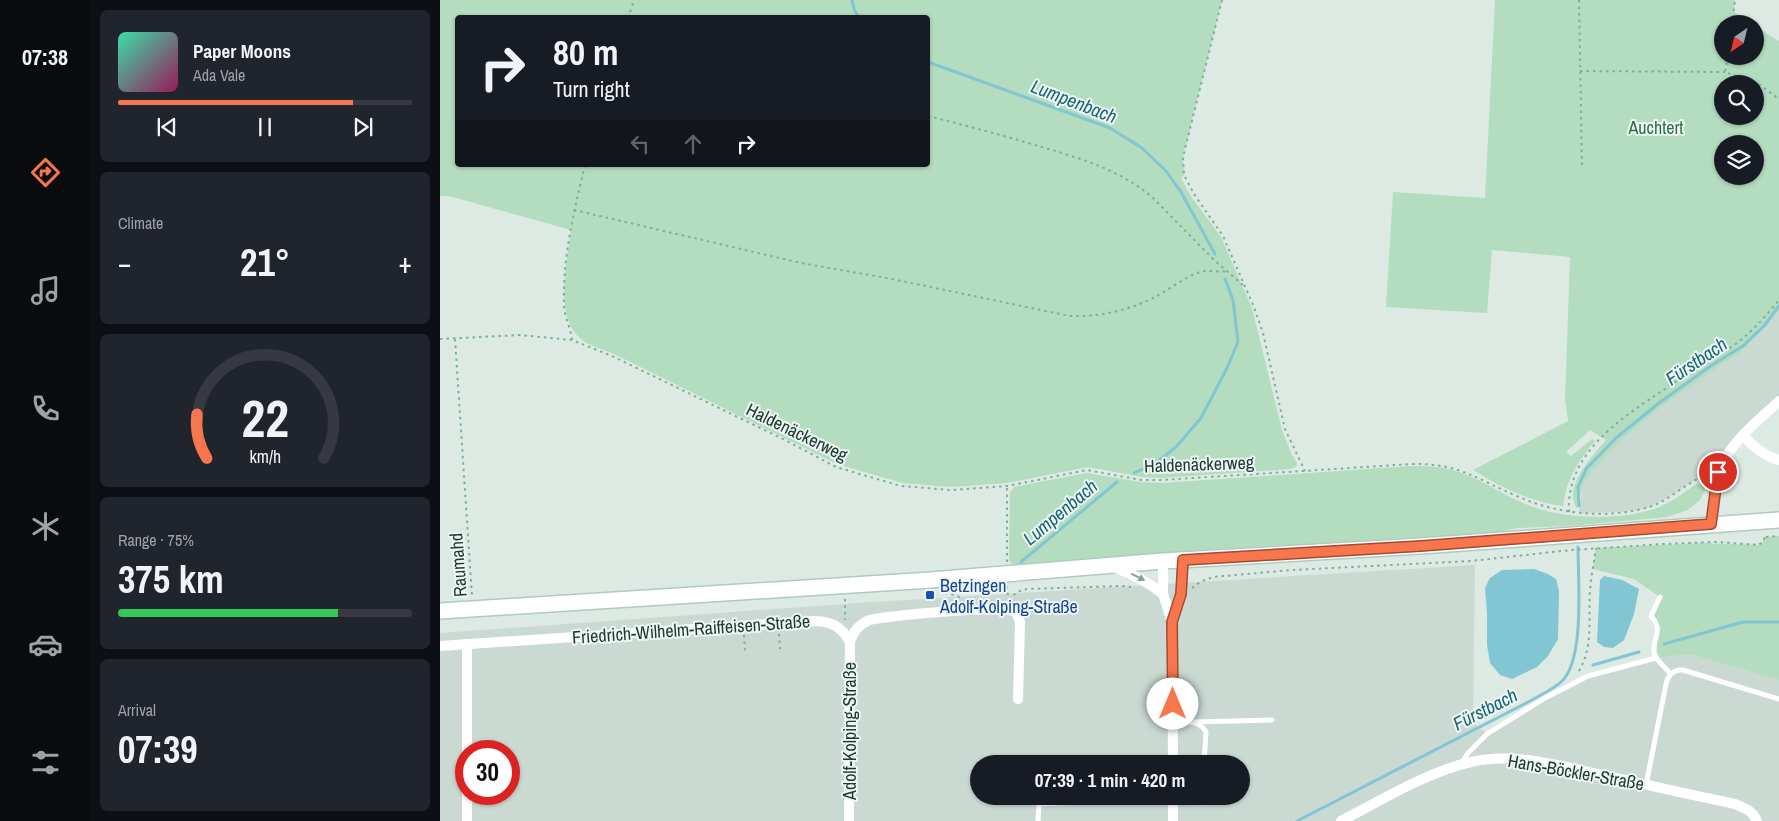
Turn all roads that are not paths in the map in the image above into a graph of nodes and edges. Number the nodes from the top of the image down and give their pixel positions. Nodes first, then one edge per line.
1 (1779, 401) edge
2 (1743, 435) junction
3 (1779, 460) edge
4 (1779, 520) edge
5 (1711, 524) junction
6 (1183, 560) junction
7 (1164, 561) junction
8 (1110, 566) junction
9 (1163, 594) junction
10 (1660, 597) dead end
11 (440, 611) edge
12 (1172, 622) junction
13 (850, 642) junction
14 (468, 644) junction
15 (440, 646) edge
16 (1656, 658) junction
17 (1671, 674) junction
18 (1018, 699) dead end
19 (1779, 699) edge
20 (1272, 720) dead end
21 (1194, 722) junction
22 (1173, 723) junction
23 (467, 740) edge
24 (1173, 755) edge
25 (1205, 755) edge
26 (1461, 764) junction
27 (1646, 785) junction
28 (467, 805) edge
29 (1038, 805) edge
30 (1173, 805) edge
31 (467, 821) edge
32 (849, 821) edge
33 (1038, 821) edge
34 (1173, 821) edge
35 (1340, 821) edge
36 (1757, 821) edge

1 - 2 street
2 - 3 street
2 - 5 street
4 - 5 main road
5 - 6 main road
6 - 7 main road
6 - 12 street
7 - 8 main road
7 - 9 street
8 -> 9 street
8 - 11 main road
9 - 12 street
10 - 16 lane
12 - 22 street
13 - 14 street, Friedrich-Wilhelm-Raiffeisen-Straße
13 - 18 street
13 - 32 street, Adolf-Kolping-Straße
14 - 15 street, Friedrich-Wilhelm-Raiffeisen-Straße
14 - 23 street
16 - 17 lane
16 - 26 lane
17 - 19 lane
17 - 27 lane
20 - 21 lane
21 - 22 lane
21 - 25 lane
22 - 24 street
26 - 27 street, Hans-Böckler-Straße
26 - 35 street, Hans-Böckler-Straße
27 - 36 street, Hans-Böckler-Straße
28 - 31 street
29 - 33 lane
30 - 34 street

